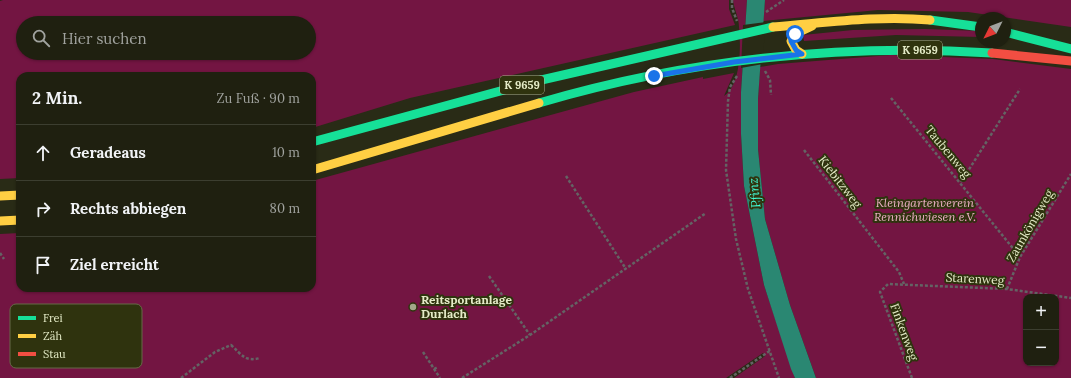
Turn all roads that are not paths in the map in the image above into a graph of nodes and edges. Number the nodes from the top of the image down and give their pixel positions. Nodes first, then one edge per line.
1 (819, 23) junction
2 (975, 26) edge
3 (1011, 34) edge
4 (1071, 49) edge
5 (802, 54) junction
6 (1071, 62) edge
7 (316, 141) edge
8 (316, 169) edge
9 (16, 195) edge
10 (0, 196) edge
11 (16, 220) edge
12 (0, 221) edge

1 - 2 main road, K 9659
1 - 5 main road
1 - 7 main road, K 9659
3 - 4 main road
5 - 6 main road, K 9659
5 - 8 main road, K 9659
9 - 10 main road
11 - 12 main road

